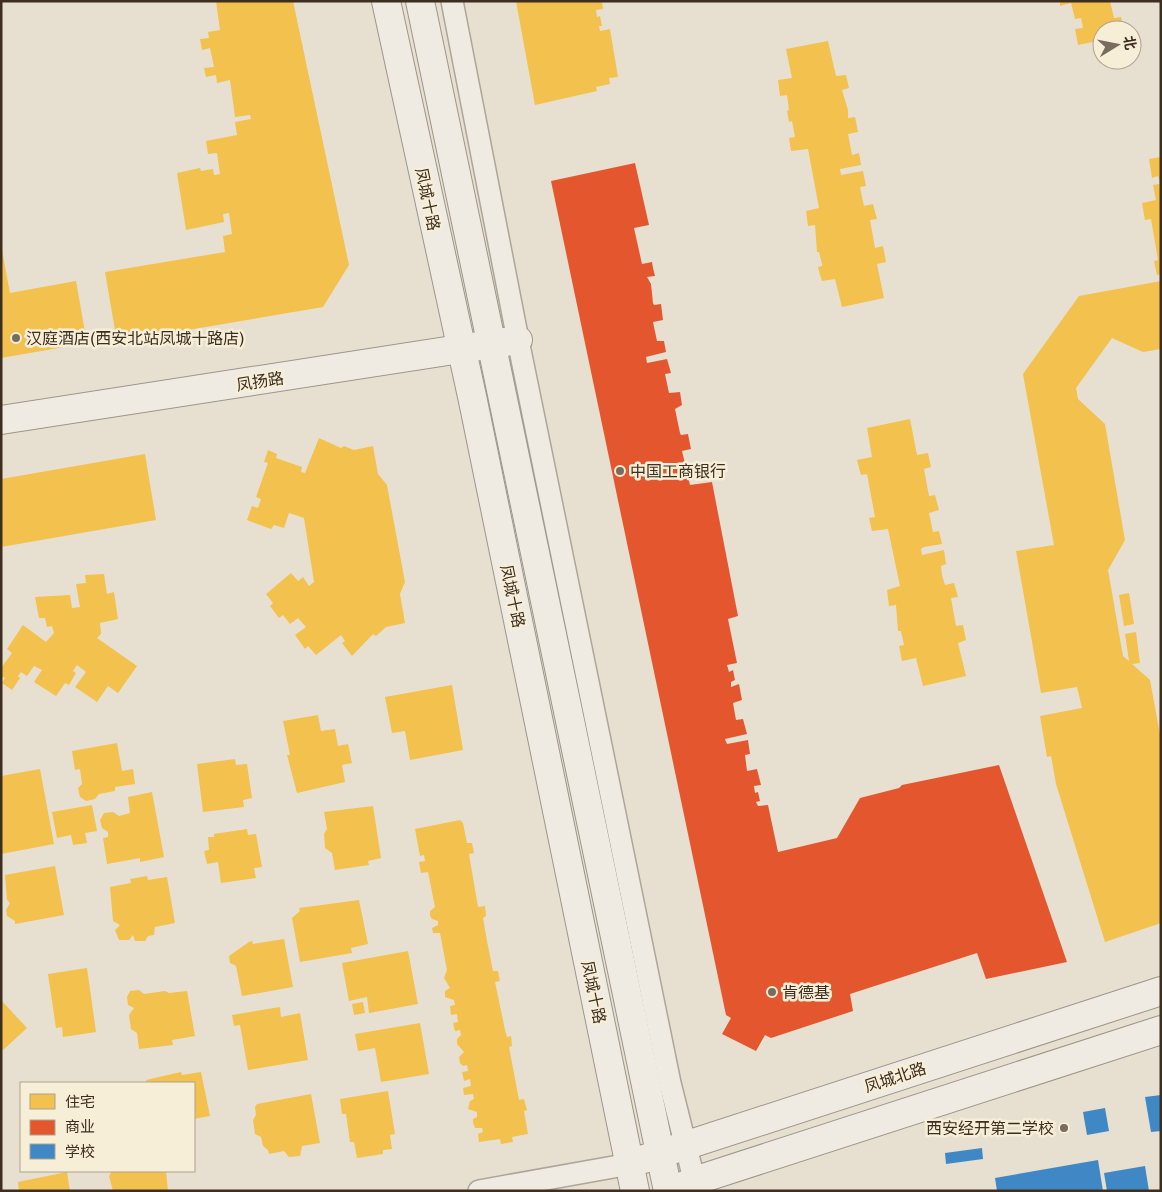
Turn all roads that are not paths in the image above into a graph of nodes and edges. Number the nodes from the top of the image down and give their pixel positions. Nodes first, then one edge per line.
1 (386, 1) edge
2 (420, 1) edge
3 (452, 1) edge
4 (518, 340) junction
5 (491, 344) junction
6 (461, 350) junction
7 (1, 420) edge
8 (1161, 991) edge
9 (1161, 1030) edge
10 (673, 1149) junction
11 (630, 1164) junction
12 (683, 1188) edge
13 (479, 1191) edge
14 (635, 1191) edge

1 - 6 main road, 凤城十路
2 - 5 main road, 凤城十路
3 - 4 street
4 - 5 main road, 凤扬路
4 - 10 street
5 - 6 main road, 凤扬路
5 - 10 main road, 凤城十路
6 - 7 main road, 凤扬路
6 - 11 main road, 凤城十路
8 - 10 main road, 凤城北路
9 - 12 main road
10 - 11 main road, 凤城北路
10 - 12 main road, 凤城十路
11 - 13 street
11 - 14 main road, 凤城十路

